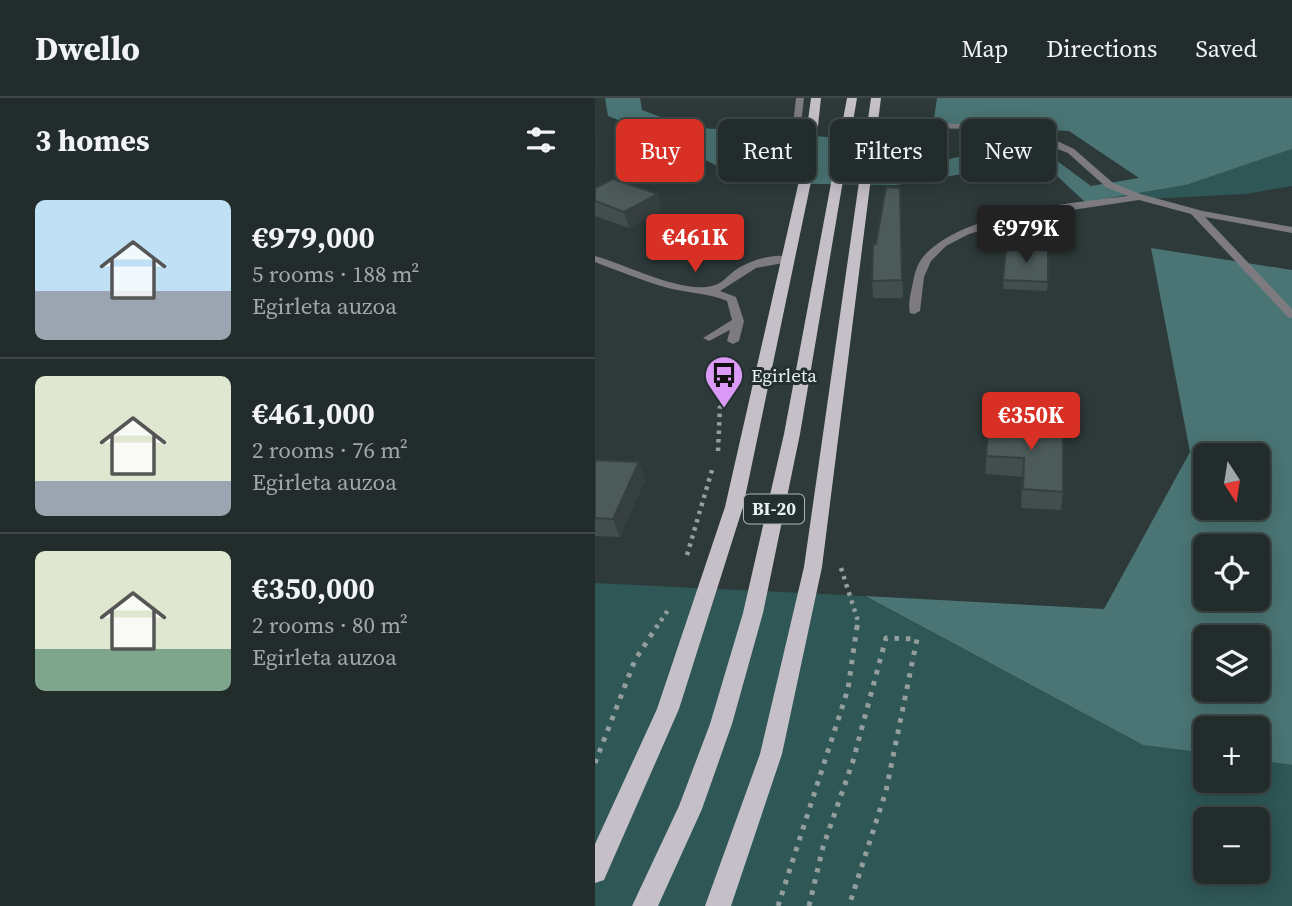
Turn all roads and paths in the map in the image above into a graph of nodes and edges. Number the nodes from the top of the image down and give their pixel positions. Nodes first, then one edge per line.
1 (800, 98) edge
2 (816, 98) edge
3 (852, 98) edge
4 (876, 98) edge
5 (798, 119) edge
6 (813, 119) edge
7 (872, 119) edge
8 (947, 127) edge
9 (803, 182) edge
10 (864, 182) edge
11 (1143, 196) junction
12 (1193, 210) junction
13 (1292, 230) edge
14 (595, 259) edge
15 (788, 259) junction
16 (711, 291) junction
17 (914, 311) dead end
18 (1292, 315) edge
19 (738, 321) junction
20 (709, 338) dead end
21 (733, 341) dead end
22 (742, 366) dead end
23 (843, 555) dead end
24 (684, 565) dead end
25 (672, 603) dead end
26 (595, 763) edge
27 (595, 871) edge
28 (645, 906) edge
29 (718, 906) edge
30 (778, 906) edge
31 (809, 906) edge
32 (849, 906) edge

1 - 5 street
2 - 6 main road
3 - 28 main road, BI-20
4 - 7 main road, BI-20
8 - 11 street
9 - 15 main road
10 - 29 main road, BI-20
11 - 12 street
11 - 17 street
12 - 13 street
12 - 18 street
14 - 16 street
15 - 16 street
15 - 27 main road
16 - 19 street
19 - 20 street
19 - 21 street
22 - 24 path
23 - 30 path
25 - 26 path
31 - 32 path

